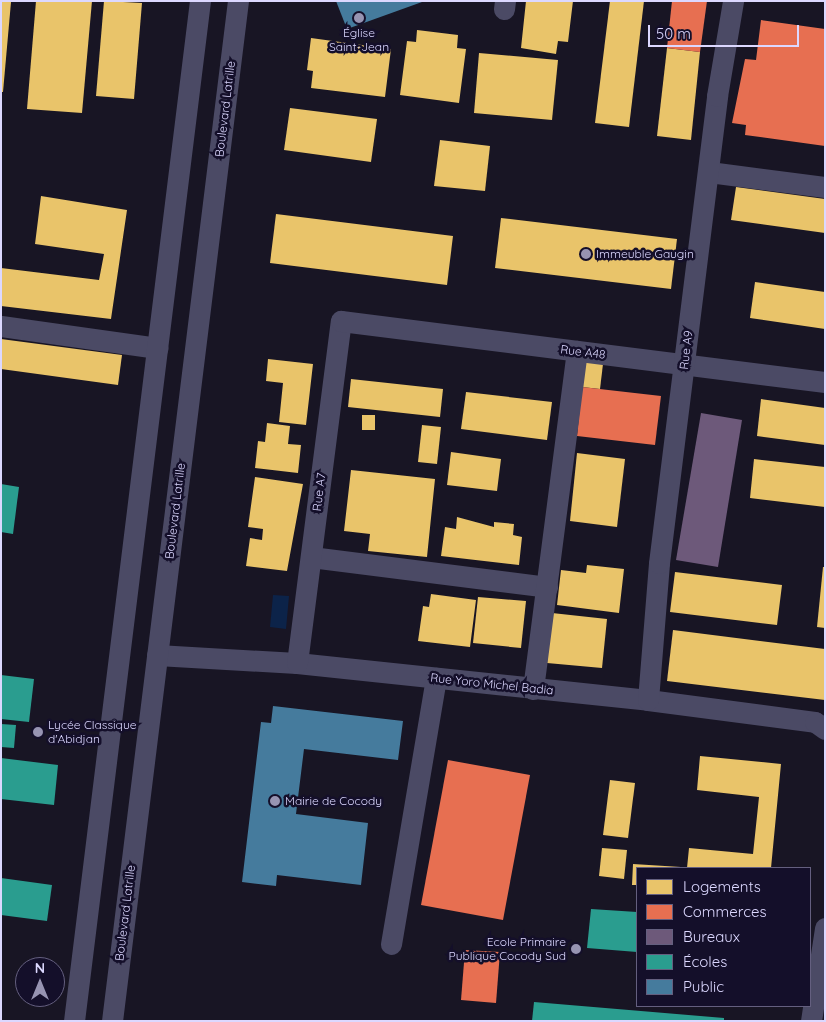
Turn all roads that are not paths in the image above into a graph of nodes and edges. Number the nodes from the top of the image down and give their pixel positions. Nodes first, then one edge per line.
1 (200, 1) edge
2 (238, 1) edge
3 (733, 1) edge
4 (709, 172) junction
5 (825, 187) edge
6 (341, 321) joint
7 (1, 326) edge
8 (157, 348) junction
9 (577, 351) junction
10 (685, 364) junction
11 (825, 382) edge
12 (311, 557) junction
13 (547, 587) junction
14 (157, 655) junction
15 (297, 662) junction
16 (436, 678) junction
17 (533, 688) junction
18 (648, 700) junction
19 (825, 728) edge
20 (825, 928) edge
21 (391, 944) dead end
22 (74, 1021) edge
23 (112, 1021) edge
24 (812, 1021) edge

1 - 8 street
2 - 14 street, Boulevard Latrille
3 - 4 street, Rue A9
4 - 5 street
4 - 10 street, Rue A9
6 - 9 street, Rue A48
6 - 12 street, Rue A7
7 - 8 street
8 - 22 street
9 - 10 street, Rue A48
9 - 13 street
10 - 11 street, Rue A48
10 - 18 street, Rue A9
12 - 13 street
12 - 15 street, Rue A7
13 - 17 street
14 - 15 street, Rue Yoro Michel Badia
14 - 23 street, Boulevard Latrille
15 - 16 street, Rue Yoro Michel Badia
16 - 17 street, Rue Yoro Michel Badia
16 - 21 street
17 - 18 street, Rue Yoro Michel Badia
18 - 19 street, Rue Yoro Michel Badia
20 - 24 street

